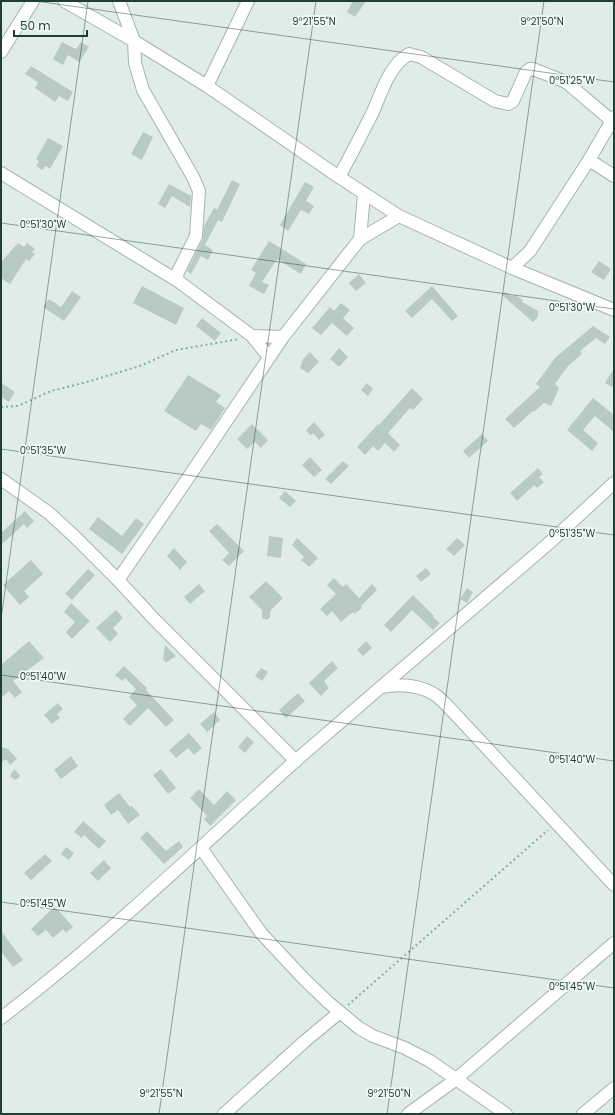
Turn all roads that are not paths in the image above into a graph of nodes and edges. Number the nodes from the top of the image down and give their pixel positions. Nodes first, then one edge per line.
1 (33, 1) edge
2 (64, 1) edge
3 (119, 1) edge
4 (248, 1) edge
5 (134, 41) junction
6 (1, 52) edge
7 (207, 86) junction
8 (613, 119) edge
9 (589, 160) junction
10 (1, 173) edge
11 (614, 176) edge
12 (339, 177) junction
13 (364, 194) junction
14 (399, 216) junction
15 (360, 239) junction
16 (530, 251) junction
17 (512, 268) junction
18 (531, 276) junction
19 (178, 281) junction
20 (614, 310) edge
21 (252, 336) junction
22 (283, 337) junction
23 (269, 357) junction
24 (1, 479) edge
25 (614, 483) edge
26 (118, 580) junction
27 (381, 687) junction
28 (296, 761) junction
29 (200, 848) junction
30 (614, 885) edge
31 (614, 943) edge
32 (340, 1012) junction
33 (1, 1018) edge
34 (455, 1080) junction
35 (614, 1088) edge
36 (224, 1114) edge
37 (408, 1114) edge
38 (506, 1114) edge
39 (583, 1114) edge

1 - 6 street
2 - 5 street
3 - 5 street
4 - 7 street
5 - 7 street
5 - 19 street
7 - 12 street
8 - 9 street
8 - 12 street
9 - 11 street
9 - 16 street
10 - 19 street
12 - 13 street
13 - 14 street
13 - 15 street
14 - 15 street
14 - 17 street
15 - 22 street
16 - 17 street
16 - 18 street
17 - 18 street
18 - 20 street
19 - 21 street
21 - 22 street
21 - 23 street
22 - 23 street
23 - 26 street
24 - 26 street
25 - 27 street
26 - 28 street
27 - 28 street
27 - 30 street
28 - 29 street
29 - 32 street
29 - 33 street
31 - 34 street
32 - 34 street
32 - 36 street
34 - 37 street
34 - 38 street
35 - 39 street

